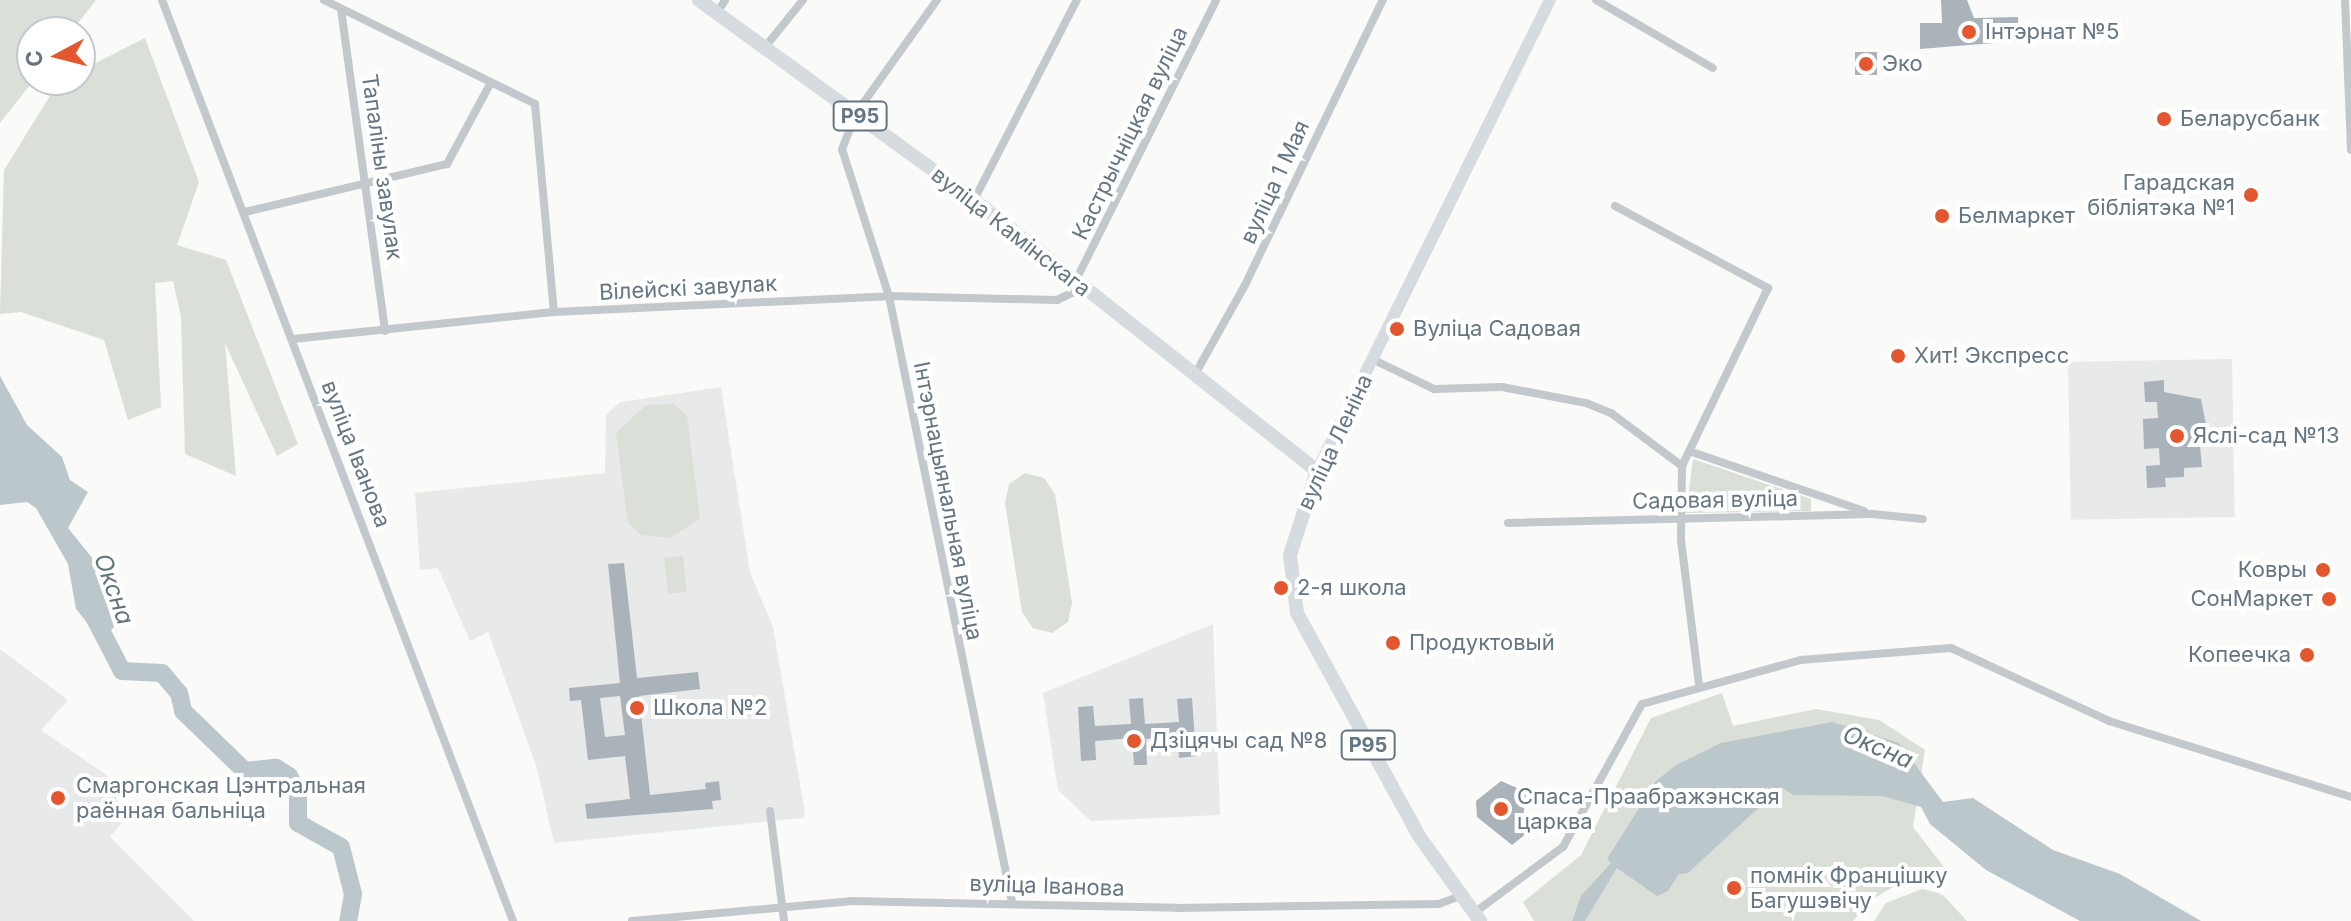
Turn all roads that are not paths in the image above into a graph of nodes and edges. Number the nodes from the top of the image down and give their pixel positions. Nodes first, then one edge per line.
1 (162, 0) edge
2 (324, 0) edge
3 (699, 0) edge
4 (725, 0) edge
5 (803, 0) edge
6 (937, 0) edge
7 (1077, 0) edge
8 (1216, 0) edge
9 (1383, 0) edge
10 (1550, 0) edge
11 (1596, 0) edge
12 (2345, 0) edge
13 (341, 9) junction
14 (717, 13) junction
15 (766, 46) junction
16 (1713, 68) dead end
17 (489, 86) junction
18 (856, 113) junction
19 (2351, 150) edge
20 (367, 182) junction
21 (974, 200) junction
22 (1615, 206) dead end
23 (245, 212) junction
24 (1079, 285) junction
25 (889, 296) junction
26 (554, 312) junction
27 (385, 331) junction
28 (293, 339) junction
29 (1374, 360) junction
30 (1194, 376) junction
31 (1689, 451) junction
32 (1682, 466) junction
33 (1317, 471) junction
34 (1872, 514) junction
35 (1680, 518) junction
36 (1923, 519) dead end
37 (1508, 523) dead end
38 (1699, 684) junction
39 (2351, 797) edge
40 (770, 811) dead end
41 (1460, 896) junction
42 (1012, 902) junction
43 (782, 905) junction
44 (1477, 917) edge
45 (513, 921) edge
46 (632, 921) edge
47 (784, 921) edge

1 - 23 street, вуліца Іванова
2 - 13 street
3 - 14 main road, вуліца Камінскага / Р95
4 - 14 street
5 - 15 street
6 - 18 street, Інтэрнацыянальная вуліца
7 - 21 street
8 - 24 street, Кастрычніцкая вуліца
9 - 30 street, вуліца 1 Мая
10 - 29 main road, вуліца Леніна
11 - 16 street
12 - 19 street
13 - 17 street
13 - 20 street, Тапаліны завулак
14 - 15 main road, вуліца Камінскага / Р95
15 - 18 main road, вуліца Камінскага / Р95
17 - 20 street
17 - 26 street
18 - 21 main road, вуліца Камінскага / Р95
18 - 25 street, Інтэрнацыянальная вуліца
20 - 23 street
20 - 27 street, Тапаліны завулак
21 - 24 main road, вуліца Камінскага / Р95
22 - 31 street
23 - 28 street, вуліца Іванова
24 - 25 street, Вілейскі завулак
24 - 30 main road, вуліца Камінскага / Р95
25 - 26 street, Вілейскі завулак
25 - 42 street, Інтэрнацыянальная вуліца
26 - 27 street, Вілейскі завулак
27 - 28 street, Вілейскі завулак
28 - 45 street, вуліца Іванова
29 - 32 street, Садовая вуліца
29 - 33 main road, вуліца Леніна
30 - 33 main road, вуліца Камінскага / Р95
31 - 32 street
31 - 34 street
32 - 35 street
33 - 41 main road, вуліца Леніна / Р95
34 - 35 street, Садовая вуліца
34 - 36 street, Садовая вуліца
35 - 37 street, Садовая вуліца
35 - 38 street
38 - 39 street
38 - 44 street
40 - 43 street
41 - 42 street, вуліца Іванова
41 - 44 main road, вуліца Леніна / Р95
42 - 43 street, вуліца Іванова
43 - 46 street, вуліца Іванова
43 - 47 street

